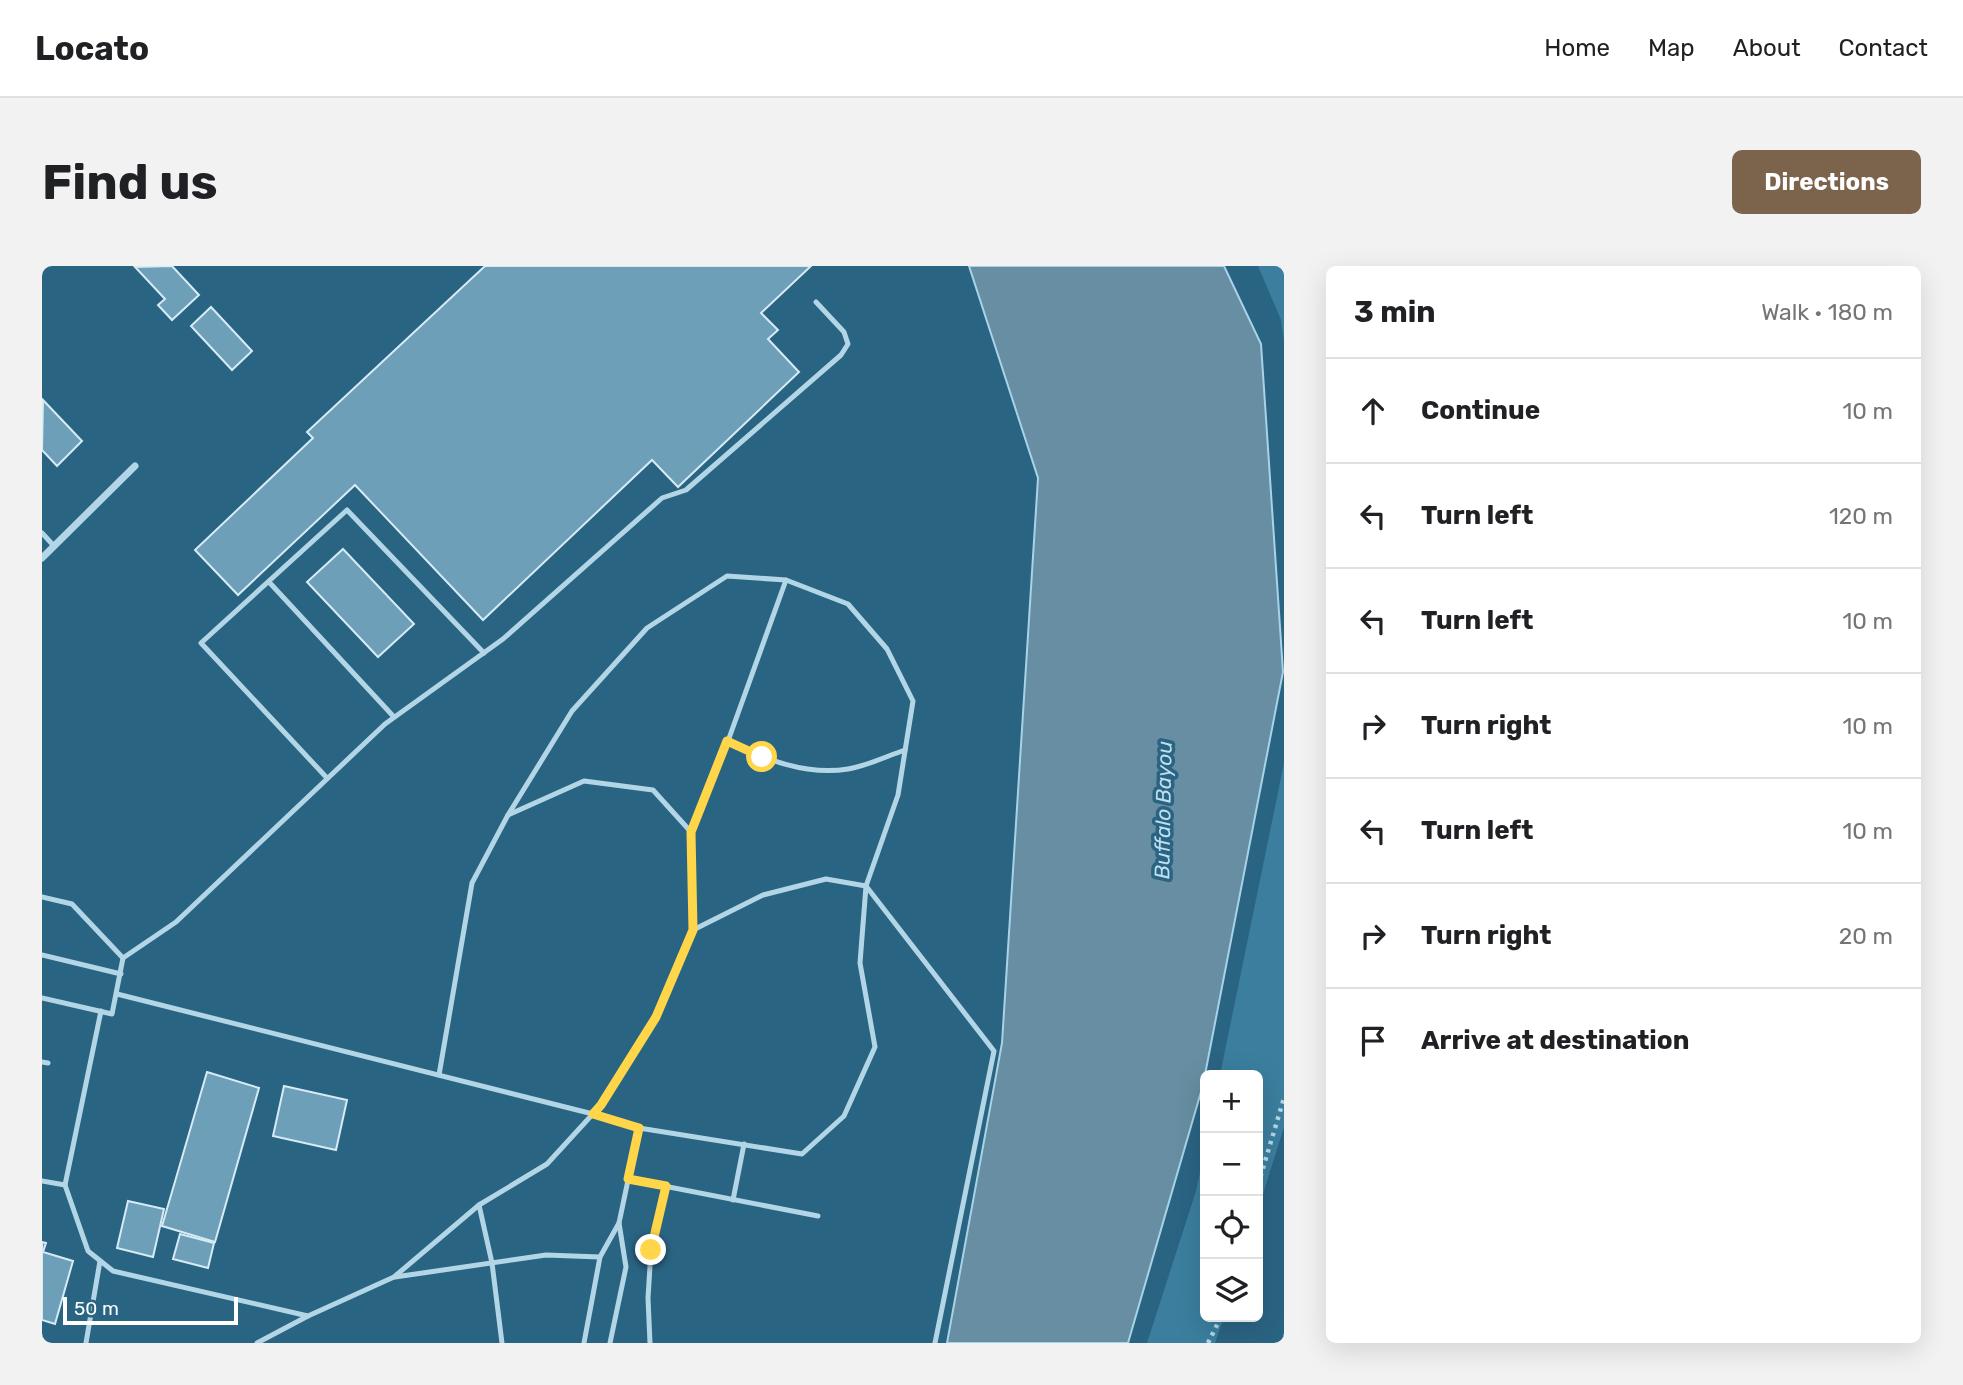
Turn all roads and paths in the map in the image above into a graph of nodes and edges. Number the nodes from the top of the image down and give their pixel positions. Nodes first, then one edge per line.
1 (816, 302) dead end
2 (135, 467) dead end
3 (42, 533) edge
4 (54, 547) junction
5 (42, 558) edge
6 (786, 580) junction
7 (269, 582) junction
8 (484, 653) junction
9 (394, 717) junction
10 (727, 741) junction
11 (905, 750) junction
12 (327, 778) junction
13 (509, 815) junction
14 (691, 832) junction
15 (866, 886) junction
16 (42, 897) edge
17 (693, 930) junction
18 (42, 955) edge
19 (124, 958) junction
20 (121, 974) junction
21 (117, 994) junction
22 (42, 998) edge
23 (101, 1011) junction
24 (439, 1075) junction
25 (1284, 1098) edge
26 (593, 1114) junction
27 (639, 1128) junction
28 (744, 1144) junction
29 (1263, 1168) edge
30 (628, 1179) junction
31 (42, 1181) edge
32 (65, 1185) junction
33 (666, 1186) junction
34 (733, 1200) junction
35 (479, 1205) junction
36 (818, 1216) dead end
37 (618, 1223) junction
38 (600, 1257) junction
39 (100, 1261) junction
40 (492, 1263) junction
41 (394, 1278) junction
42 (308, 1316) junction
43 (1218, 1322) edge
44 (86, 1343) edge
45 (257, 1343) edge
46 (502, 1343) edge
47 (584, 1343) edge
48 (610, 1343) edge
49 (650, 1343) edge
50 (936, 1343) edge
51 (1208, 1343) edge

1 - 8 lane
2 - 4 street
3 - 4 lane
4 - 5 street
6 - 10 lane
6 - 11 lane
6 - 13 lane
7 - 8 lane
7 - 9 lane
7 - 12 lane
8 - 9 lane
9 - 12 lane
10 - 11 lane
10 - 14 lane
11 - 15 lane
12 - 19 lane
13 - 14 lane
13 - 24 lane
14 - 17 lane
15 - 17 lane
15 - 28 lane
15 - 50 lane
16 - 19 lane
17 - 26 lane
18 - 20 lane
19 - 20 lane
20 - 21 lane
21 - 23 lane
21 - 24 lane
22 - 23 lane
23 - 32 lane
24 - 26 lane
25 - 29 path
26 - 27 lane
26 - 35 lane
27 - 28 lane
27 - 30 lane
28 - 34 lane
30 - 33 lane
30 - 37 lane
31 - 32 lane
32 - 39 lane
33 - 34 lane
33 - 49 lane
34 - 36 lane
35 - 40 lane
35 - 41 lane
37 - 38 lane
37 - 48 lane
38 - 40 lane
38 - 47 lane
39 - 42 lane
39 - 44 lane
40 - 41 lane
40 - 46 lane
41 - 42 lane
42 - 45 lane
43 - 51 path

